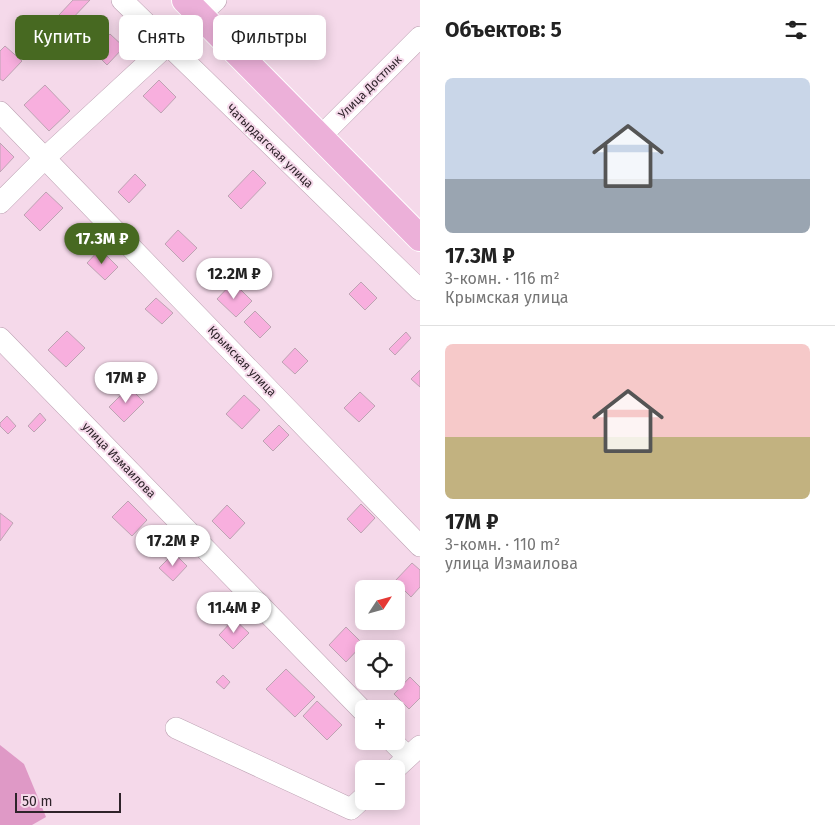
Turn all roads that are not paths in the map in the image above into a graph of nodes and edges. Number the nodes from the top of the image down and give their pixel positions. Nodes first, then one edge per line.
1 (122, 0) edge
2 (200, 5) edge
3 (137, 15) edge
4 (192, 15) edge
5 (420, 37) edge
6 (152, 60) edge
7 (182, 60) edge
8 (0, 112) edge
9 (320, 137) junction
10 (46, 157) junction
11 (0, 203) edge
12 (420, 238) edge
13 (420, 290) edge
14 (0, 338) edge
15 (420, 546) edge
16 (355, 703) edge
17 (176, 728) dead end
18 (355, 805) edge

1 - 3 street, Чатырдагская улица
2 - 4 street
2 - 9 main road
5 - 9 street, Улица Достлык
6 - 10 street
7 - 13 street, Чатырдагская улица
8 - 10 street, Крымская улица
9 - 12 main road
10 - 11 street
10 - 15 street, Крымская улица
14 - 16 street, улица Измаилова
17 - 18 street

